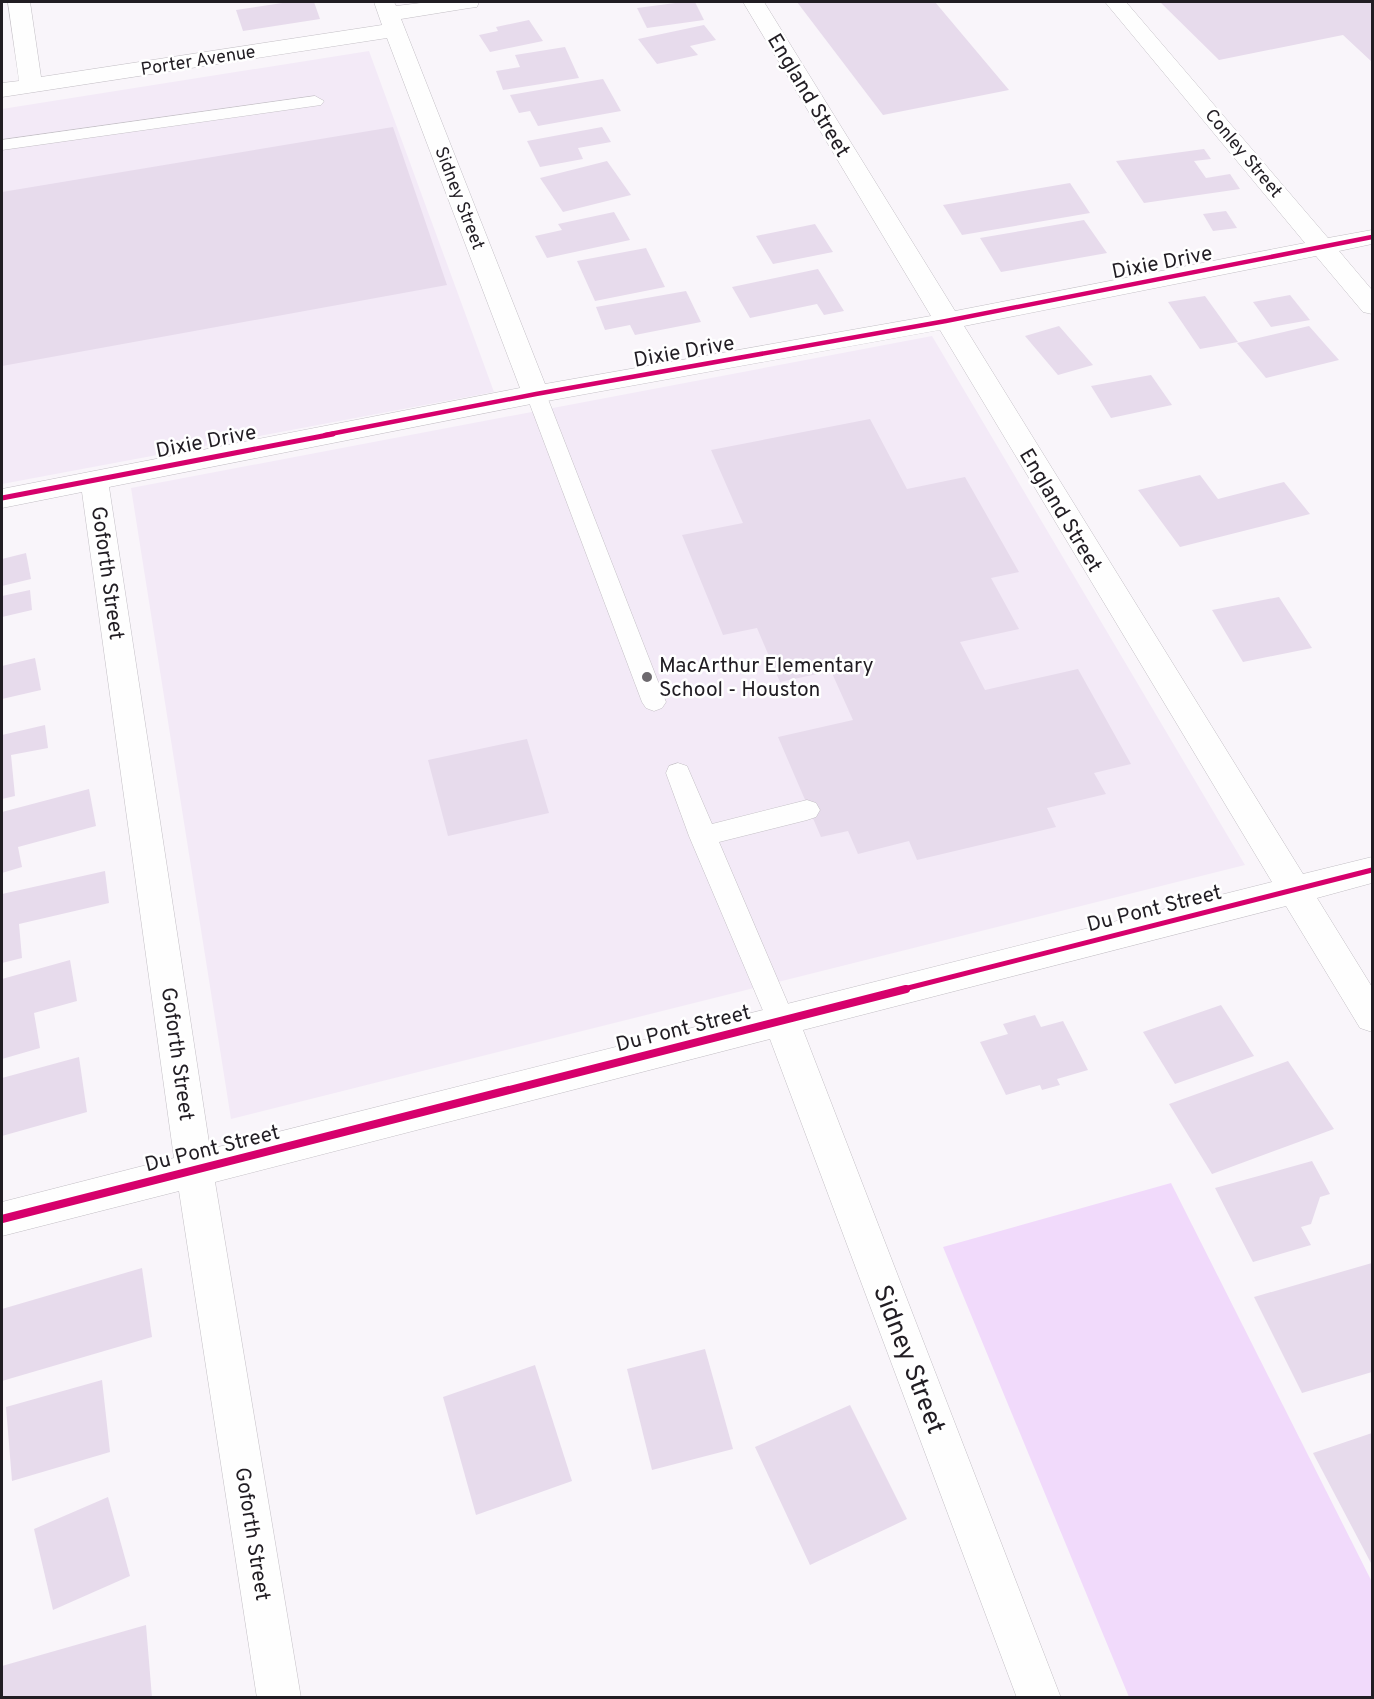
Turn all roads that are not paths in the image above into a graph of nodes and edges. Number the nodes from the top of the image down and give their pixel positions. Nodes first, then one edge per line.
1 (19, 2) edge
2 (469, 2) edge
3 (753, 2) edge
4 (1116, 2) edge
5 (389, 15) edge
6 (32, 85) junction
7 (2, 90) edge
8 (315, 101) dead end
9 (2, 145) edge
10 (1372, 237) edge
11 (1323, 247) junction
12 (1372, 306) edge
13 (946, 321) junction
14 (536, 394) junction
15 (94, 480) junction
16 (2, 498) edge
17 (654, 702) dead end
18 (678, 773) dead end
19 (807, 810) dead end
20 (702, 836) junction
21 (1372, 870) edge
22 (1293, 890) junction
23 (1372, 1017) edge
24 (781, 1020) junction
25 (194, 1170) junction
26 (2, 1219) edge
27 (279, 1698) edge
28 (1039, 1698) edge

1 - 6 street
2 - 5 street, Porter Avenue
3 - 13 street, England Street
4 - 11 street, Conley Street
5 - 6 street, Porter Avenue
5 - 14 street, Sidney Street
6 - 7 street, Porter Avenue
8 - 9 lane
10 - 11 street, Dixie Drive
11 - 12 street, Conley Street
11 - 13 street, Dixie Drive
13 - 14 street, Dixie Drive
13 - 22 street, England Street
14 - 15 street, Dixie Drive
14 - 17 lane
15 - 16 street, Dixie Drive
15 - 25 street, Goforth Street
18 - 20 lane
19 - 20 lane
20 - 24 lane
21 - 22 street, Du Pont Street
22 - 23 street, England Street
22 - 24 street, Du Pont Street
24 - 25 street, Du Pont Street
24 - 28 street, Sidney Street
25 - 26 street, Du Pont Street
25 - 27 street, Goforth Street

